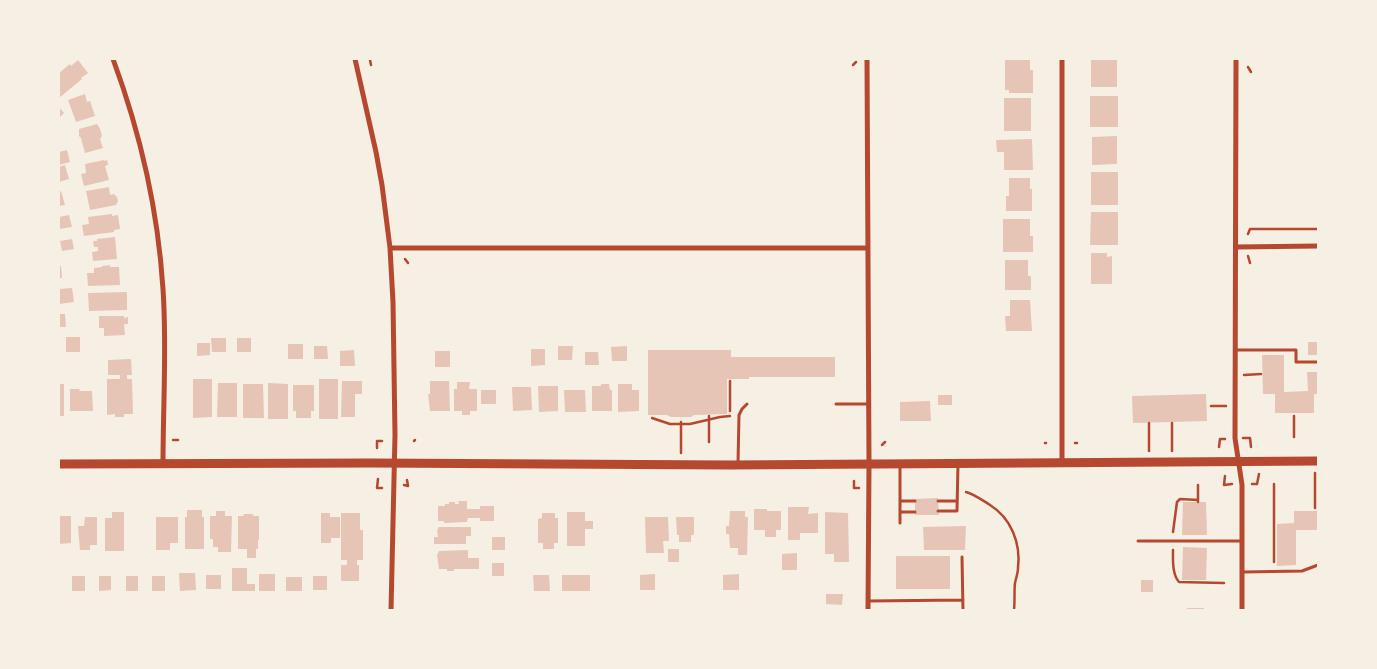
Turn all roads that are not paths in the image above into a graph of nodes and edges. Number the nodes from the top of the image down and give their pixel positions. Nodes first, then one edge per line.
1 (113, 59) edge
2 (354, 59) edge
3 (867, 59) edge
4 (1062, 59) edge
5 (1236, 59) edge
6 (1318, 246) edge
7 (1236, 247) junction
8 (390, 248) junction
9 (868, 248) junction
10 (1236, 350) junction
11 (1318, 362) edge
12 (747, 404) dead end
13 (836, 404) dead end
14 (869, 404) junction
15 (1318, 461) edge
16 (1238, 462) junction
17 (1062, 463) junction
18 (59, 464) edge
19 (163, 464) junction
20 (394, 464) junction
21 (869, 464) junction
22 (900, 464) junction
23 (958, 464) junction
24 (738, 465) junction
25 (900, 501) junction
26 (915, 501) dead end
27 (938, 501) dead end
28 (957, 501) junction
29 (938, 511) dead end
30 (900, 512) junction
31 (915, 512) dead end
32 (900, 523) dead end
33 (1138, 541) dead end
34 (1242, 541) junction
35 (962, 557) dead end
36 (1318, 565) edge
37 (1242, 572) junction
38 (963, 600) junction
39 (868, 601) junction
40 (392, 610) edge
41 (868, 610) edge
42 (963, 610) edge
43 (1242, 610) edge

1 - 19 street
2 - 8 street
3 - 9 street
4 - 17 street
5 - 7 street
6 - 7 street
7 - 10 street
8 - 9 street
8 - 20 street
9 - 14 street
10 - 11 lane
10 - 16 street
12 - 24 lane
13 - 14 lane
14 - 21 street
15 - 16 street
16 - 17 street
16 - 34 street
17 - 23 street
18 - 19 street
19 - 20 street
20 - 24 street
20 - 40 street
21 - 22 street
21 - 24 street
21 - 39 street
22 - 23 street
22 - 25 lane
23 - 28 lane
25 - 26 lane
25 - 30 lane
27 - 28 lane
28 - 29 lane
30 - 31 lane
30 - 32 lane
33 - 34 lane
34 - 37 street
35 - 38 lane
36 - 37 lane
37 - 43 street
38 - 39 lane
38 - 42 lane
39 - 41 street

